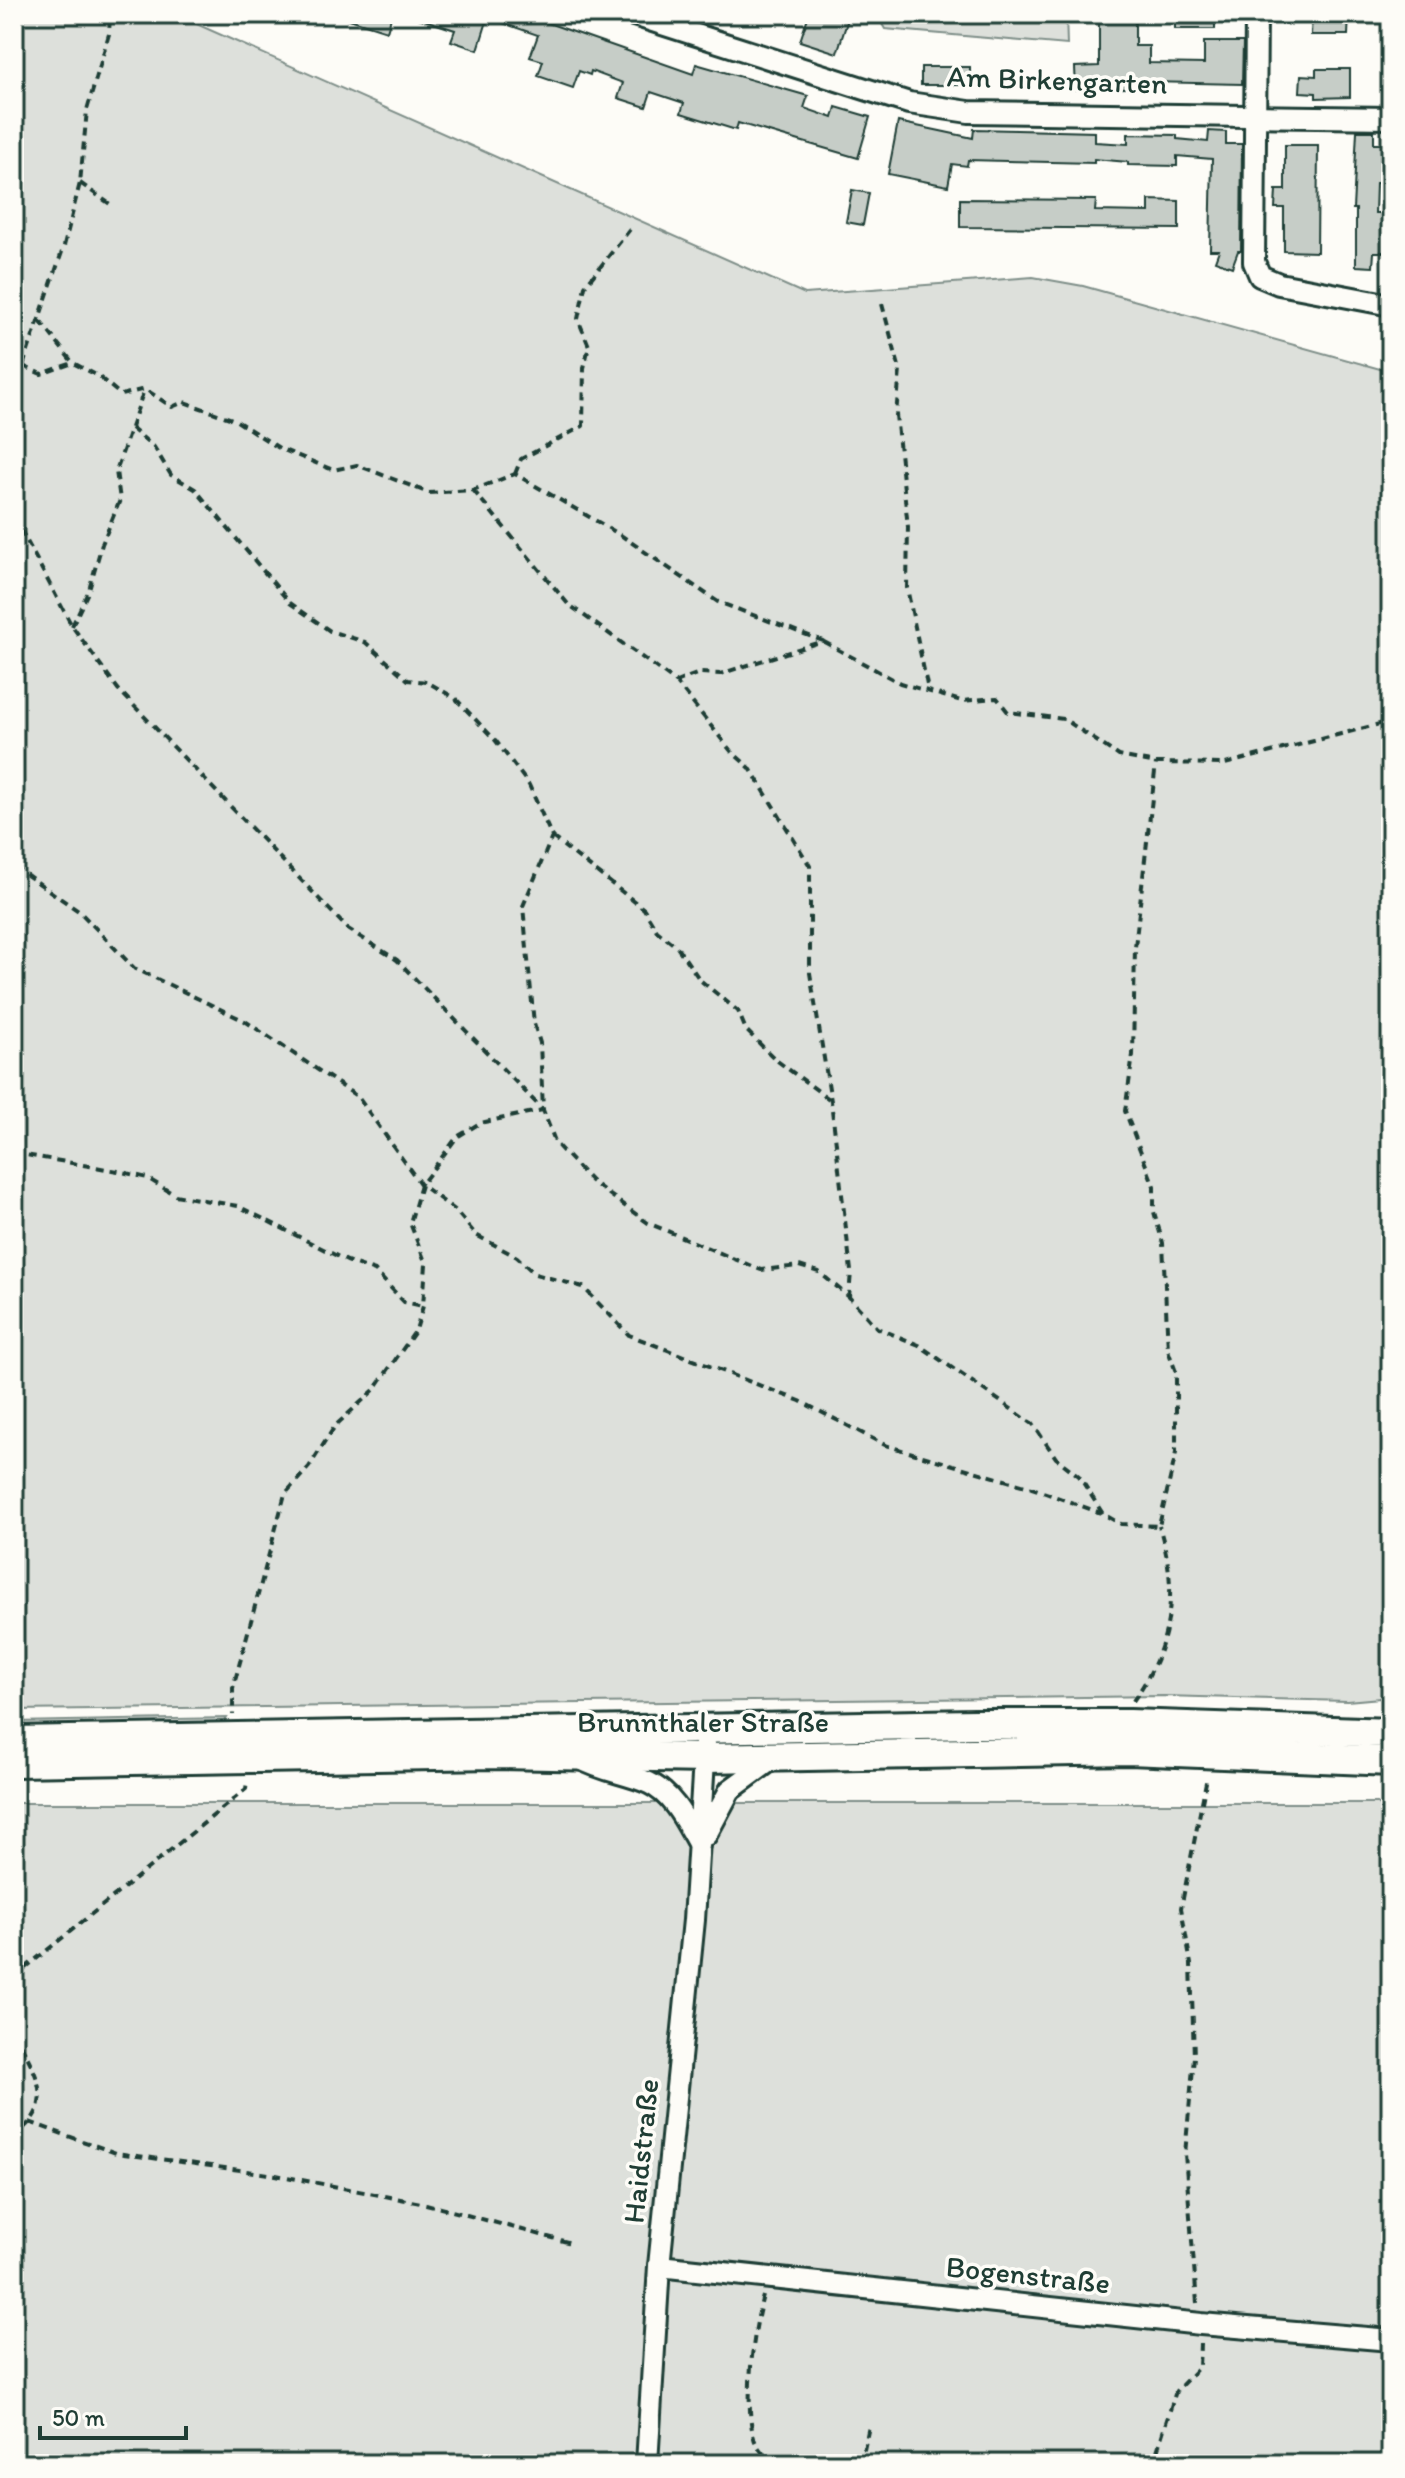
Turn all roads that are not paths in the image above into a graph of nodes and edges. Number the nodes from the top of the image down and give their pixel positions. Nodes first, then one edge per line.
1 (631, 14) edge
2 (1256, 14) edge
3 (1256, 114) junction
4 (1391, 118) edge
5 (1391, 305) edge
6 (705, 1728) junction
7 (14, 1741) edge
8 (1387, 1747) edge
9 (577, 1757) junction
10 (775, 1757) junction
11 (706, 1758) junction
12 (14, 1762) edge
13 (699, 1845) junction
14 (659, 2266) junction
15 (1391, 2340) edge
16 (647, 2464) edge

1 - 3 street, Am Birkengarten
2 - 3 street
3 - 4 street, Am Birkengarten
3 - 5 street
6 - 7 main road, Brunnthaler Straße
6 - 8 main road, Brunnthaler Straße
6 - 11 street, Haidstraße
8 - 10 main road, Brunnthaler Straße
9 - 11 main road, Brunnthaler Straße
9 - 12 main road, Brunnthaler Straße
9 - 13 street
10 - 11 main road, Brunnthaler Straße
10 - 13 street, Haidstraße
11 - 13 street, Haidstraße
13 - 14 street, Haidstraße
14 - 15 street, Bogenstraße
14 - 16 street, Haidstraße

